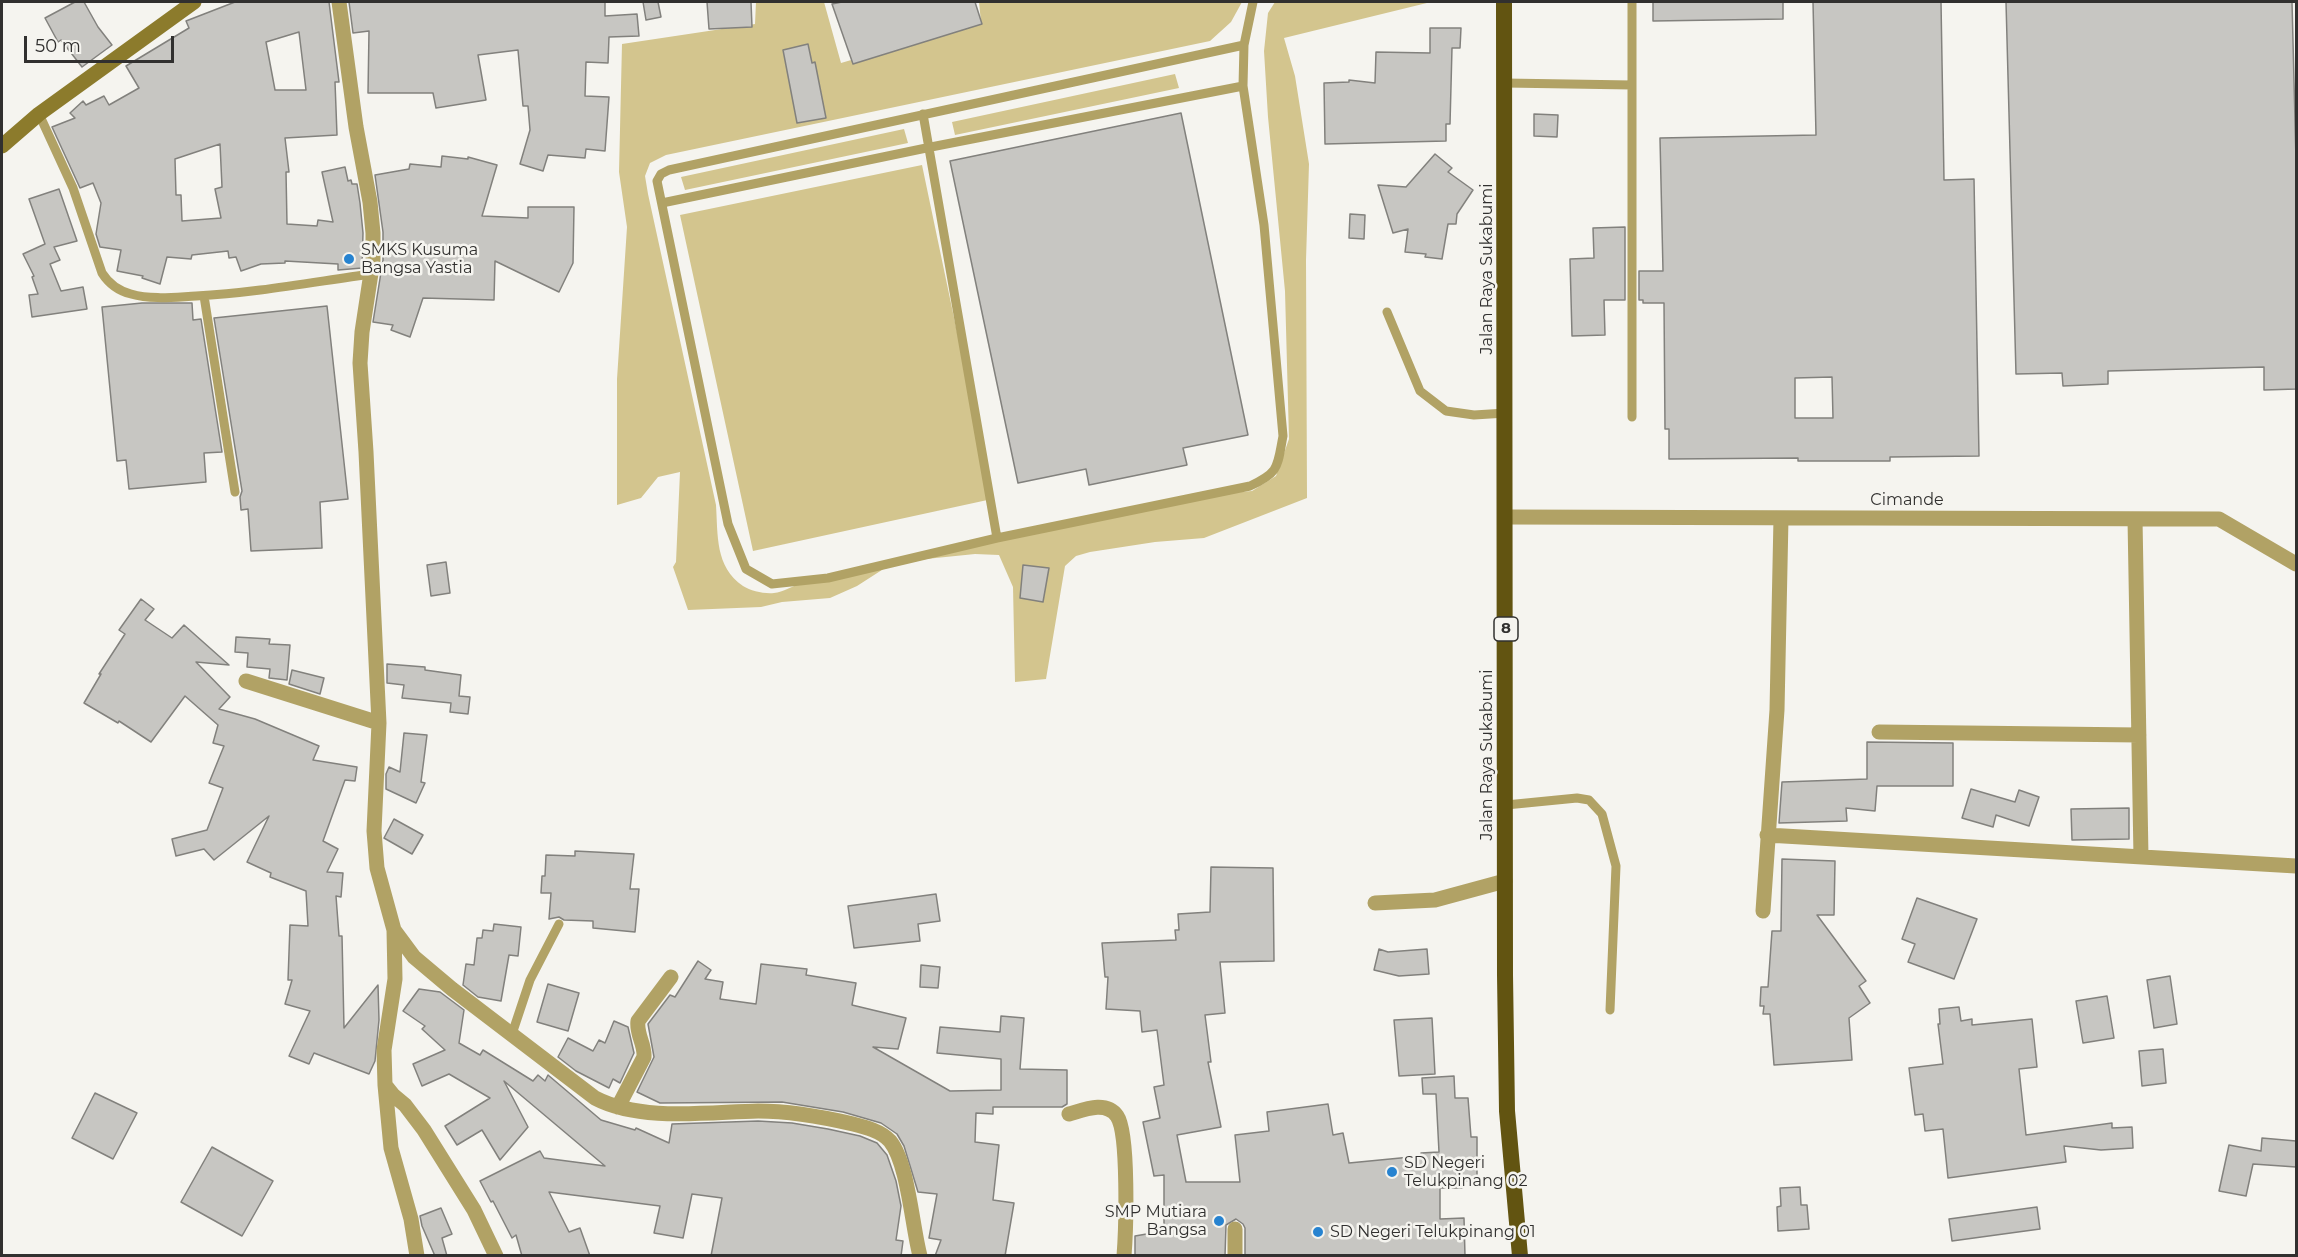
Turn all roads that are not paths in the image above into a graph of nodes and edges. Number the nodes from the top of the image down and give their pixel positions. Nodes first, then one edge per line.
1 (194, 2) edge
2 (339, 2) edge
3 (1253, 2) edge
4 (1504, 2) edge
5 (1632, 2) edge
6 (1244, 45) junction
7 (1505, 83) junction
8 (1632, 85) junction
9 (1242, 86) junction
10 (39, 114) junction
11 (923, 114) junction
12 (2, 146) edge
13 (931, 147) junction
14 (662, 203) junction
15 (371, 274) junction
16 (204, 296) junction
17 (1387, 312) dead end
18 (1506, 413) junction
19 (1632, 417) dead end
20 (235, 492) dead end
21 (1506, 517) junction
22 (1781, 518) junction
23 (2135, 519) junction
24 (997, 538) junction
25 (2296, 564) edge
26 (246, 681) dead end
27 (379, 723) junction
28 (1879, 732) dead end
29 (2139, 735) junction
30 (1506, 805) junction
31 (1767, 835) junction
32 (2141, 857) junction
33 (2296, 866) edge
34 (1505, 881) junction
35 (1375, 903) dead end
36 (1763, 911) dead end
37 (559, 924) dead end
38 (394, 930) junction
39 (671, 977) dead end
40 (1610, 1010) dead end
41 (512, 1034) junction
42 (384, 1085) junction
43 (618, 1107) junction
44 (1069, 1114) dead end
45 (1234, 1229) dead end
46 (417, 1256) edge
47 (496, 1256) edge
48 (920, 1256) edge
49 (1125, 1256) edge
50 (1235, 1256) edge
51 (1520, 1256) edge

1 - 10 main road
2 - 15 street
3 - 6 lane
4 - 7 highway, Jalan Raya Sukabumi / 8
5 - 8 lane
6 - 9 lane
6 - 11 lane
7 - 8 lane
7 - 18 highway, Jalan Raya Sukabumi / 8
8 - 19 lane
9 - 13 lane
9 - 24 lane
10 - 12 main road
10 - 16 lane
11 - 13 lane
11 - 14 lane
13 - 14 lane
13 - 24 lane
14 - 24 lane
15 - 16 lane
15 - 27 street
16 - 20 lane
17 - 18 lane
18 - 21 highway, Jalan Raya Sukabumi / 8
21 - 22 street, Cimande
21 - 30 highway, Jalan Raya Sukabumi / 8
22 - 23 street, Cimande
22 - 31 street
23 - 25 street, Cimande
23 - 29 street
26 - 27 street
27 - 38 street
28 - 29 street
29 - 32 street
30 - 34 highway, Jalan Raya Sukabumi / 8
30 - 40 lane
31 - 32 street
31 - 36 street
32 - 33 street
34 - 35 street
34 - 51 highway, Jalan Raya Sukabumi / 8
37 - 41 lane
38 - 41 street
38 - 42 street
39 - 43 street
41 - 43 street
42 - 46 street
42 - 47 street
43 - 48 street
44 - 49 street
45 - 50 street

